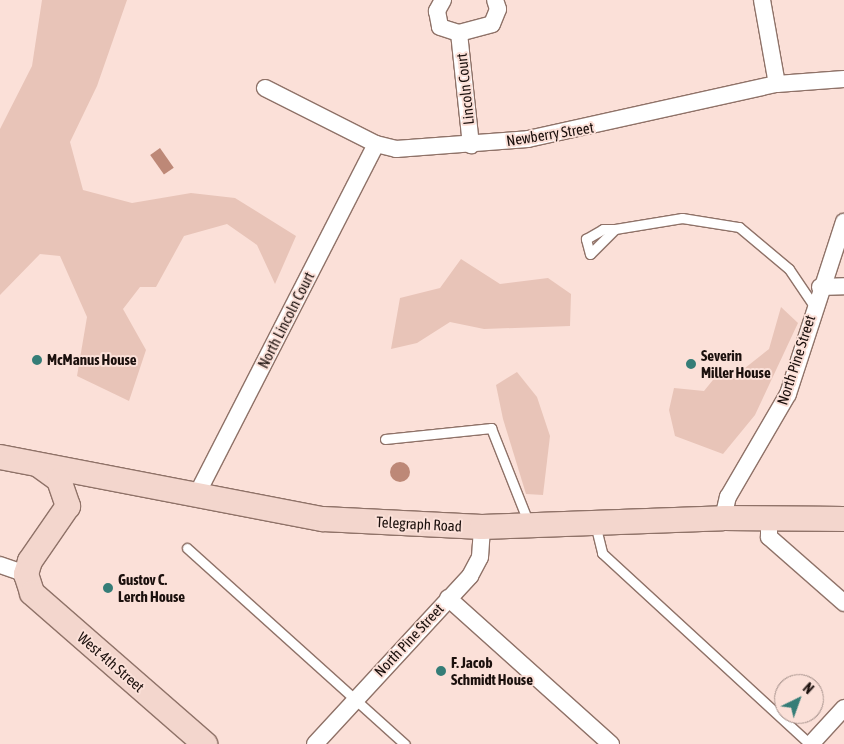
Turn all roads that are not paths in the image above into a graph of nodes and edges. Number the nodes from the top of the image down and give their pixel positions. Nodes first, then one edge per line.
1 (443, 0) edge
2 (495, 0) edge
3 (762, 0) edge
4 (459, 33) junction
5 (844, 79) edge
6 (777, 84) junction
7 (264, 88) dead end
8 (376, 144) junction
9 (471, 145) junction
10 (844, 222) edge
11 (615, 229) dead end
12 (844, 286) edge
13 (820, 287) junction
14 (814, 306) junction
15 (385, 439) dead end
16 (0, 457) edge
17 (38, 465) junction
18 (105, 478) junction
19 (196, 496) junction
20 (68, 506) junction
21 (722, 518) junction
22 (844, 519) edge
23 (769, 520) junction
24 (594, 521) junction
25 (529, 525) junction
26 (482, 527) junction
27 (187, 548) dead end
28 (0, 565) edge
29 (26, 574) junction
30 (448, 598) junction
31 (844, 603) edge
32 (356, 699) junction
33 (844, 708) edge
34 (205, 744) edge
35 (315, 744) edge
36 (405, 744) edge
37 (611, 744) edge
38 (811, 744) edge

1 - 4 street, Lincoln Court
2 - 4 street, Lincoln Court
3 - 6 street
4 - 9 street, Lincoln Court
5 - 6 street, Newberry Street
6 - 9 street, Newberry Street
7 - 8 street, Newberry Street
8 - 9 street, Newberry Street
8 - 19 street, North Lincoln Court
10 - 13 street, North Pine Street
11 - 14 lane
12 - 13 street
13 - 14 street, North Pine Street
14 - 21 street, North Pine Street
15 - 25 lane
16 - 17 street, Telegraph Road
17 - 18 street, Telegraph Road
17 - 20 street
18 - 19 street, Telegraph Road
18 - 20 street
19 - 26 street, Telegraph Road
20 - 29 street
21 - 23 street, Telegraph Road
21 - 24 street, Telegraph Road
22 - 23 street, Telegraph Road
23 - 31 street
24 - 25 street, Telegraph Road
24 - 38 lane
25 - 26 street, Telegraph Road
26 - 30 street, North Pine Street
27 - 32 lane
28 - 29 street
29 - 34 street, West 4th Street
30 - 32 street, North Pine Street
30 - 37 street
32 - 35 street, North Pine Street
32 - 36 lane
33 - 38 street

